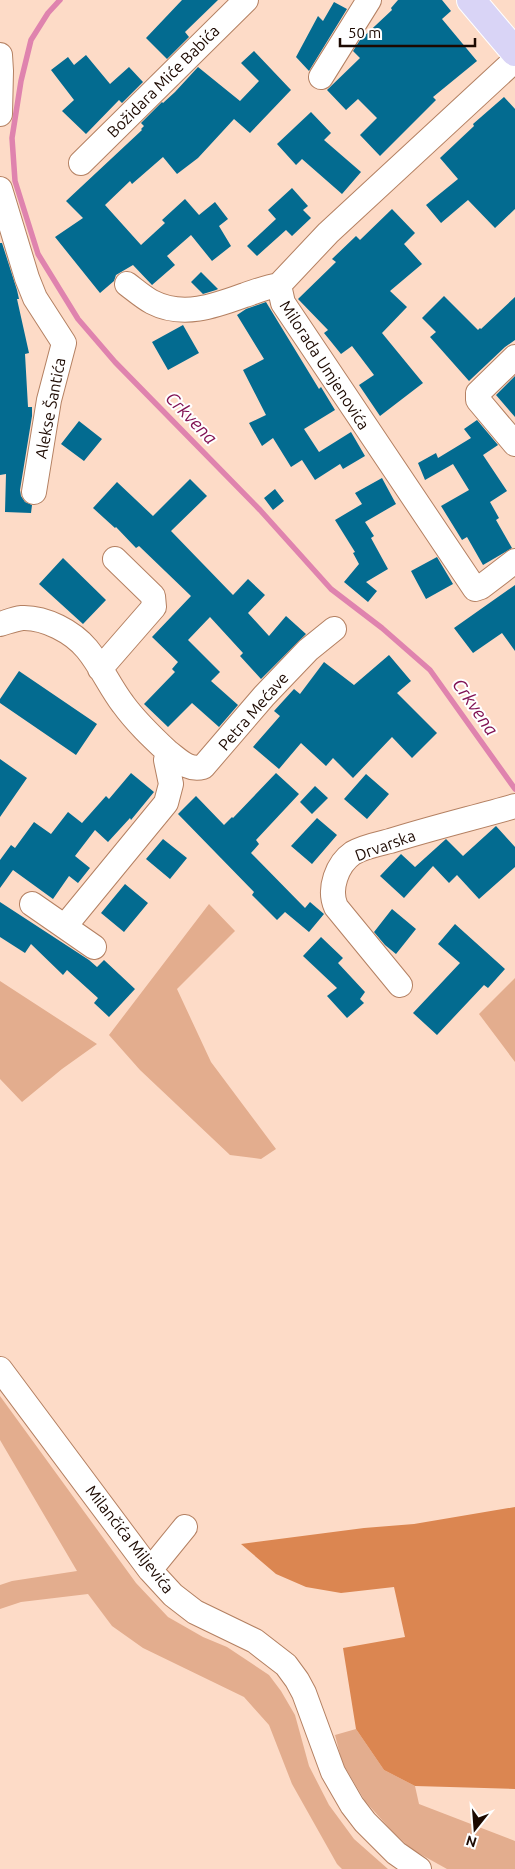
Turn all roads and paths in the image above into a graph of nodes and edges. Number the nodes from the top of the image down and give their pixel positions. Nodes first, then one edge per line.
1 (246, 0) edge
2 (369, 0) edge
3 (471, 0) edge
4 (515, 52) edge
5 (0, 55) edge
6 (515, 60) edge
7 (321, 77) dead end
8 (0, 114) edge
9 (81, 163) dead end
10 (0, 189) edge
11 (127, 284) dead end
12 (279, 285) junction
13 (515, 357) edge
14 (515, 444) edge
15 (34, 492) dead end
16 (115, 559) dead end
17 (515, 561) edge
18 (0, 624) edge
19 (334, 629) dead end
20 (100, 669) junction
21 (168, 752) junction
22 (514, 806) edge
23 (32, 904) dead end
24 (65, 926) junction
25 (94, 947) dead end
26 (400, 985) dead end
27 (0, 1369) edge
28 (186, 1527) dead end
29 (150, 1570) junction
30 (419, 1869) edge

1 - 9 street, Božidara Miće Babića
2 - 7 street
3 - 4 main road
5 - 8 street
6 - 12 street, Milorada Umjenovića
10 - 15 street, Alekse Šantića
11 - 12 street
12 - 17 street, Milorada Umjenovića
13 - 14 street
16 - 20 street
18 - 20 street, Petra Mećave
19 - 21 street, Petra Mećave
20 - 21 street, Petra Mećave
21 - 24 street
22 - 26 street, Drvarska
23 - 24 street
24 - 25 street
27 - 29 street, Milančića Miljevića
28 - 29 street
29 - 30 street, Milančića Miljevića

